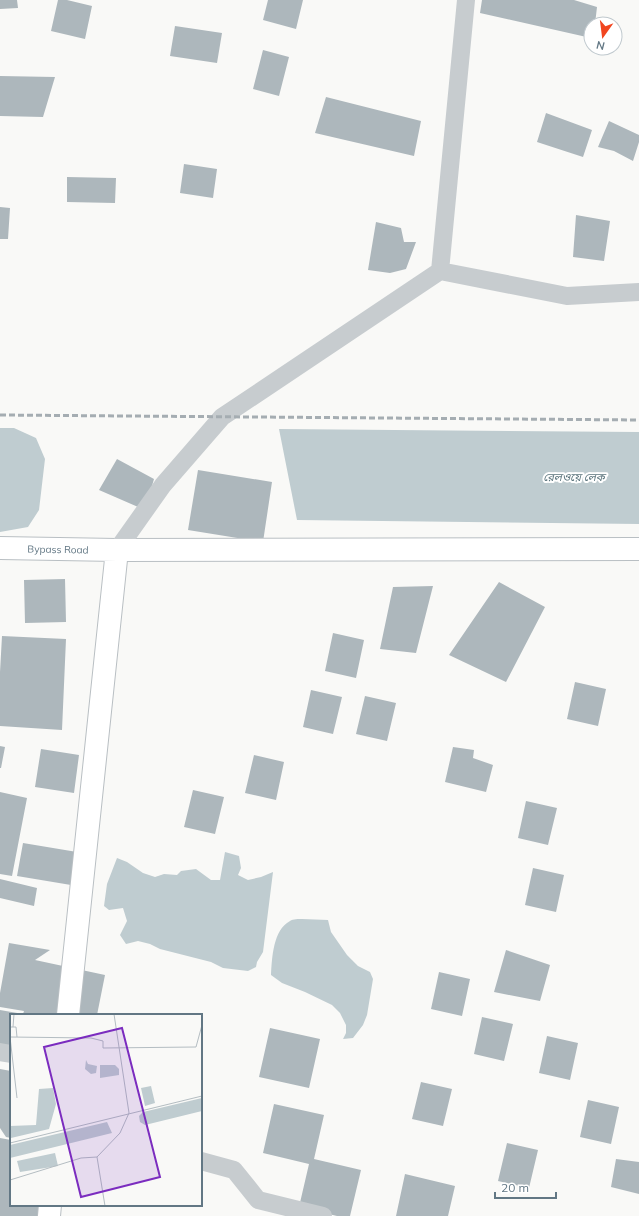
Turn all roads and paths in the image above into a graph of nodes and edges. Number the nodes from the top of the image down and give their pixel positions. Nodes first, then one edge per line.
1 (466, 0) edge
2 (440, 271) junction
3 (639, 292) edge
4 (0, 548) edge
5 (639, 549) edge
6 (116, 550) junction
7 (68, 1014) edge
8 (0, 1052) edge
9 (10, 1054) edge
10 (202, 1161) edge
11 (50, 1206) edge
12 (49, 1216) edge
13 (324, 1216) edge

1 - 2 street
2 - 3 street
2 - 6 street
4 - 6 street, Bypass Road
5 - 6 street, Bypass Road
6 - 7 street
8 - 9 street
10 - 13 street
11 - 12 street

